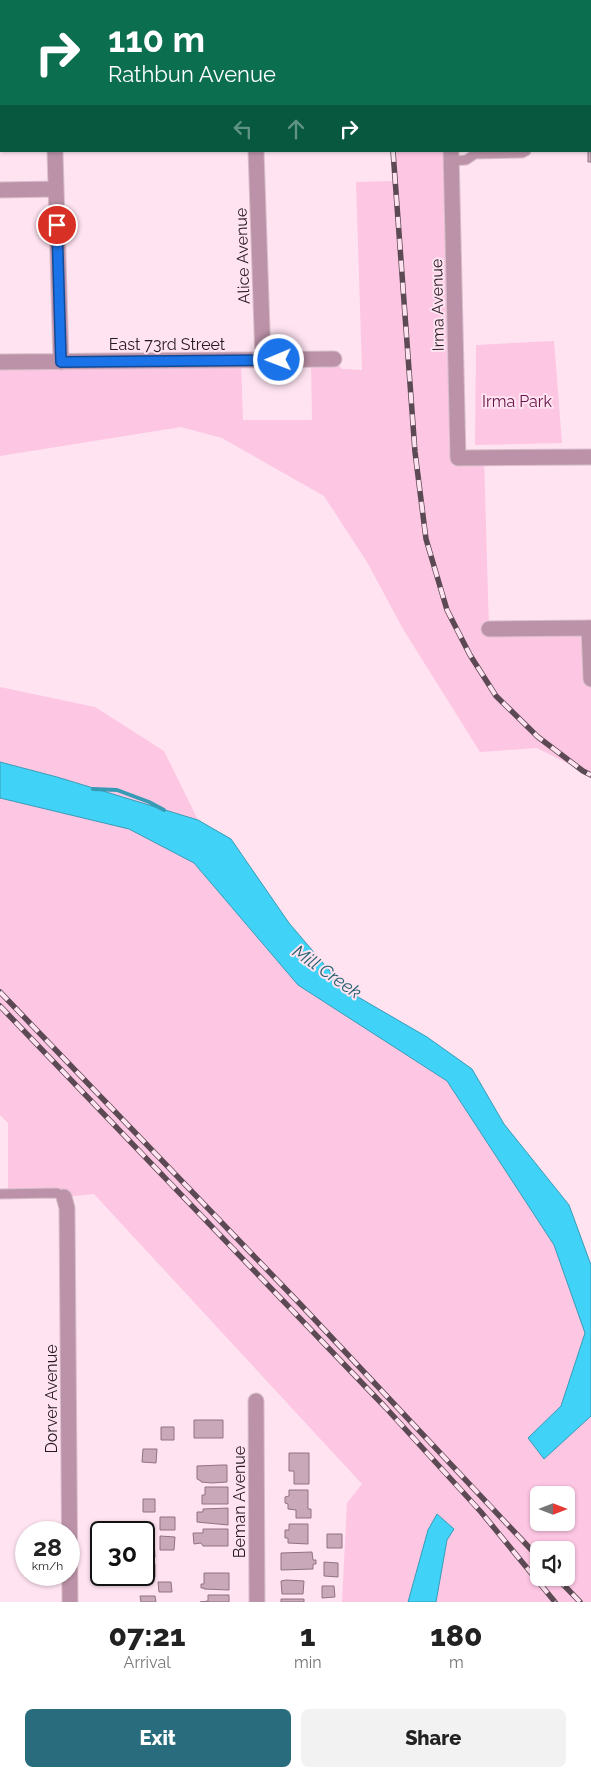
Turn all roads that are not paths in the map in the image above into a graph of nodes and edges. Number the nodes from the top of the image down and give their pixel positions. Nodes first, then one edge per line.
1 (54, 152) edge
2 (256, 152) edge
3 (524, 152) edge
4 (475, 153) edge
5 (451, 156) edge
6 (56, 189) junction
7 (0, 190) edge
8 (334, 359) dead end
9 (263, 360) junction
10 (0, 362) edge
11 (61, 362) junction
12 (591, 457) edge
13 (590, 628) edge
14 (489, 629) dead end
15 (591, 679) edge
16 (0, 1194) edge
17 (64, 1197) joint
18 (256, 1401) dead end
19 (70, 1602) edge
20 (257, 1602) edge

1 - 6 street
2 - 9 street, Alice Avenue
3 - 4 lane
4 - 5 lane
5 - 12 street, Irma Avenue
6 - 7 street
6 - 11 street
8 - 9 street, East 73rd Street
9 - 11 street, East 73rd Street
10 - 11 street, East 73rd Street
13 - 14 street
13 - 15 street
16 - 17 lane
17 - 19 street, Dorver Avenue
18 - 20 street, Beman Avenue

